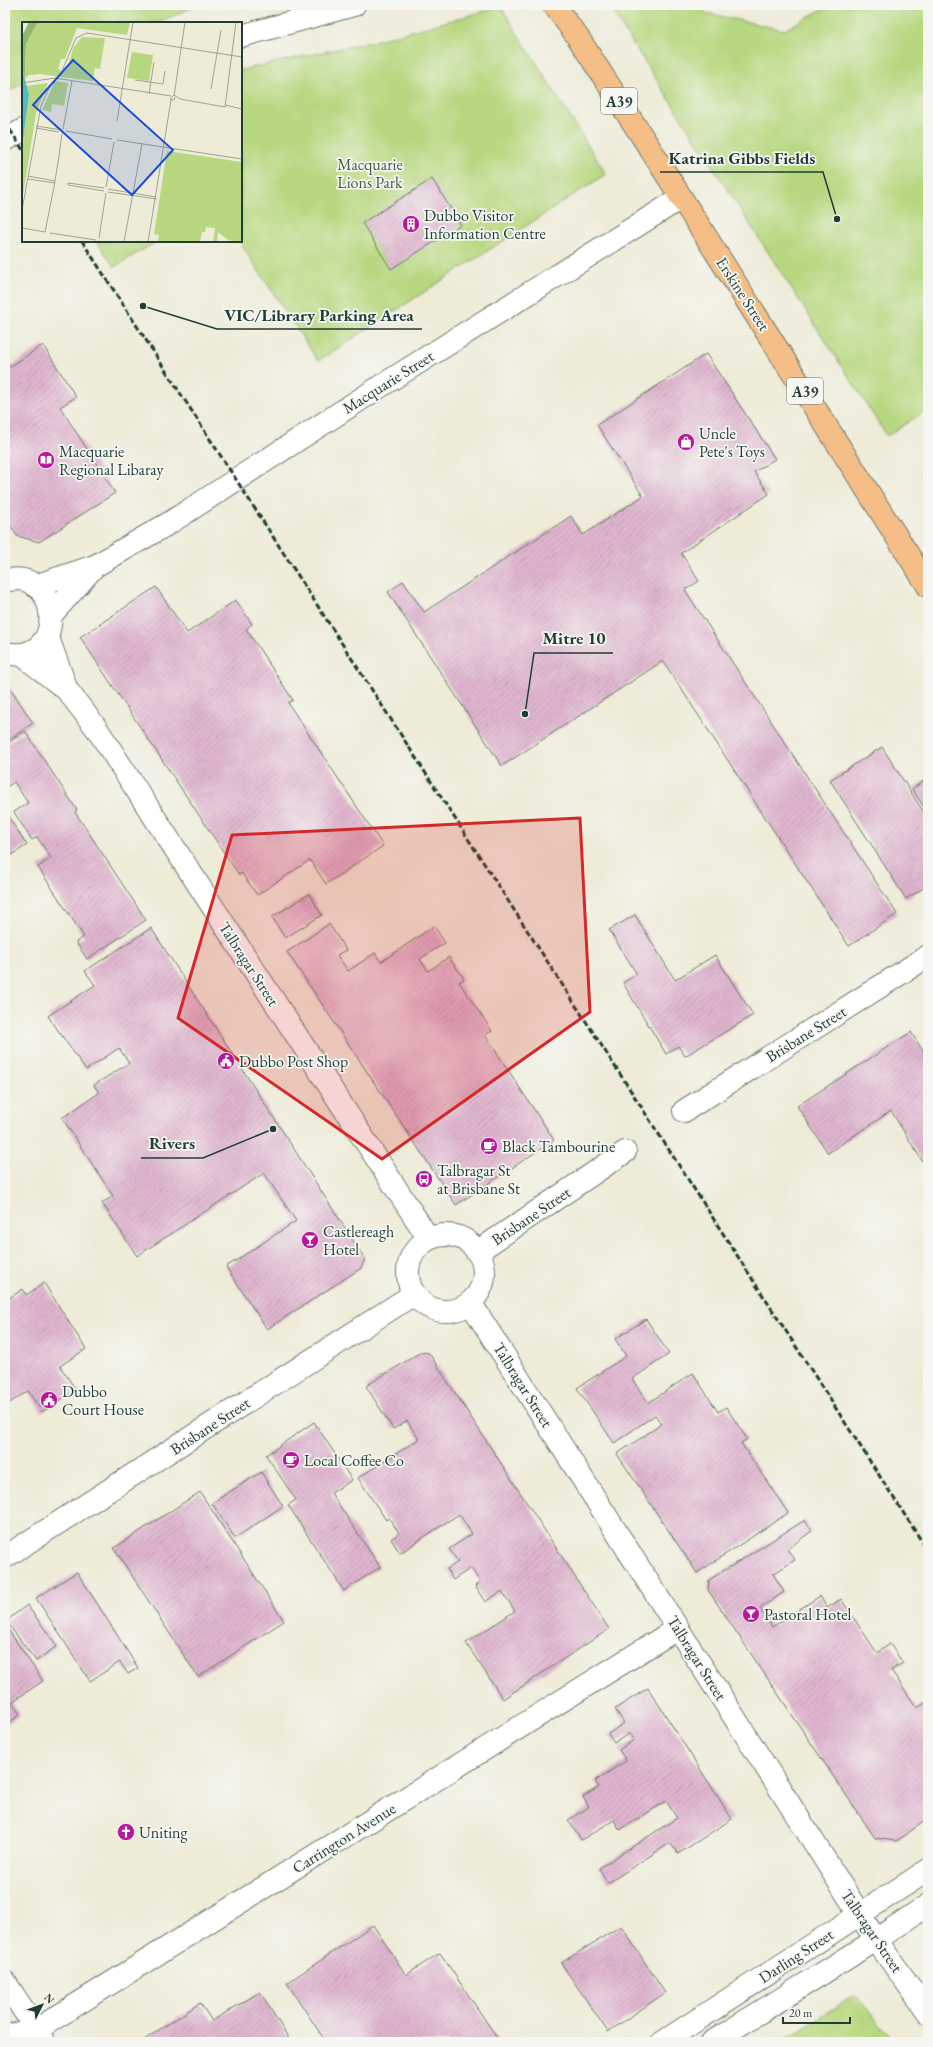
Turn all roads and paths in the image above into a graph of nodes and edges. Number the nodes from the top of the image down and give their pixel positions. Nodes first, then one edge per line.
1 (354, 5) edge
2 (544, 5) edge
3 (554, 5) edge
4 (242, 36) edge
5 (579, 39) junction
6 (22, 131) edge
7 (5, 140) edge
8 (681, 198) junction
9 (95, 566) junction
10 (16, 579) edge
11 (928, 586) edge
12 (52, 614) junction
13 (47, 636) junction
14 (13, 654) edge
15 (67, 690) junction
16 (928, 956) edge
17 (684, 1111) dead end
18 (625, 1152) dead end
19 (429, 1238) junction
20 (477, 1252) junction
21 (414, 1294) junction
22 (470, 1302) junction
23 (5, 1557) edge
24 (678, 1628) junction
25 (928, 1870) edge
26 (928, 1905) edge
27 (860, 1915) junction
28 (876, 1940) junction
29 (5, 1982) edge
30 (928, 2012) edge
31 (5, 2036) edge
32 (40, 2036) edge
33 (663, 2042) edge
34 (712, 2042) edge

1 - 4 street
2 - 5 street
3 - 5 highway, Erskine Street / A39
5 - 8 highway, Erskine Street / A39
6 - 7 street
8 - 9 street, Macquarie Street
8 - 11 highway, Erskine Street / A39
9 - 10 street, Macquarie Street
9 - 12 street, Macquarie Street
10 - 12 street
12 - 13 street
13 - 14 street
13 - 15 street, Talbragar Street
14 - 15 street, Talbragar Street
15 - 19 street, Talbragar Street
16 - 17 street, Brisbane Street
18 - 20 street, Brisbane Street
19 - 20 street
19 - 21 street
20 - 22 street
21 - 22 street
21 - 23 street, Brisbane Street
22 - 24 street, Talbragar Street
24 - 27 street, Talbragar Street
24 - 32 street, Carrington Avenue
25 - 27 street, Darling Street
26 - 28 street, Darling Street
27 - 28 street, Talbragar Street
27 - 33 street, Darling Street
28 - 30 street, Talbragar Street
28 - 34 street, Darling Street
29 - 32 street
31 - 32 street, Carrington Avenue

